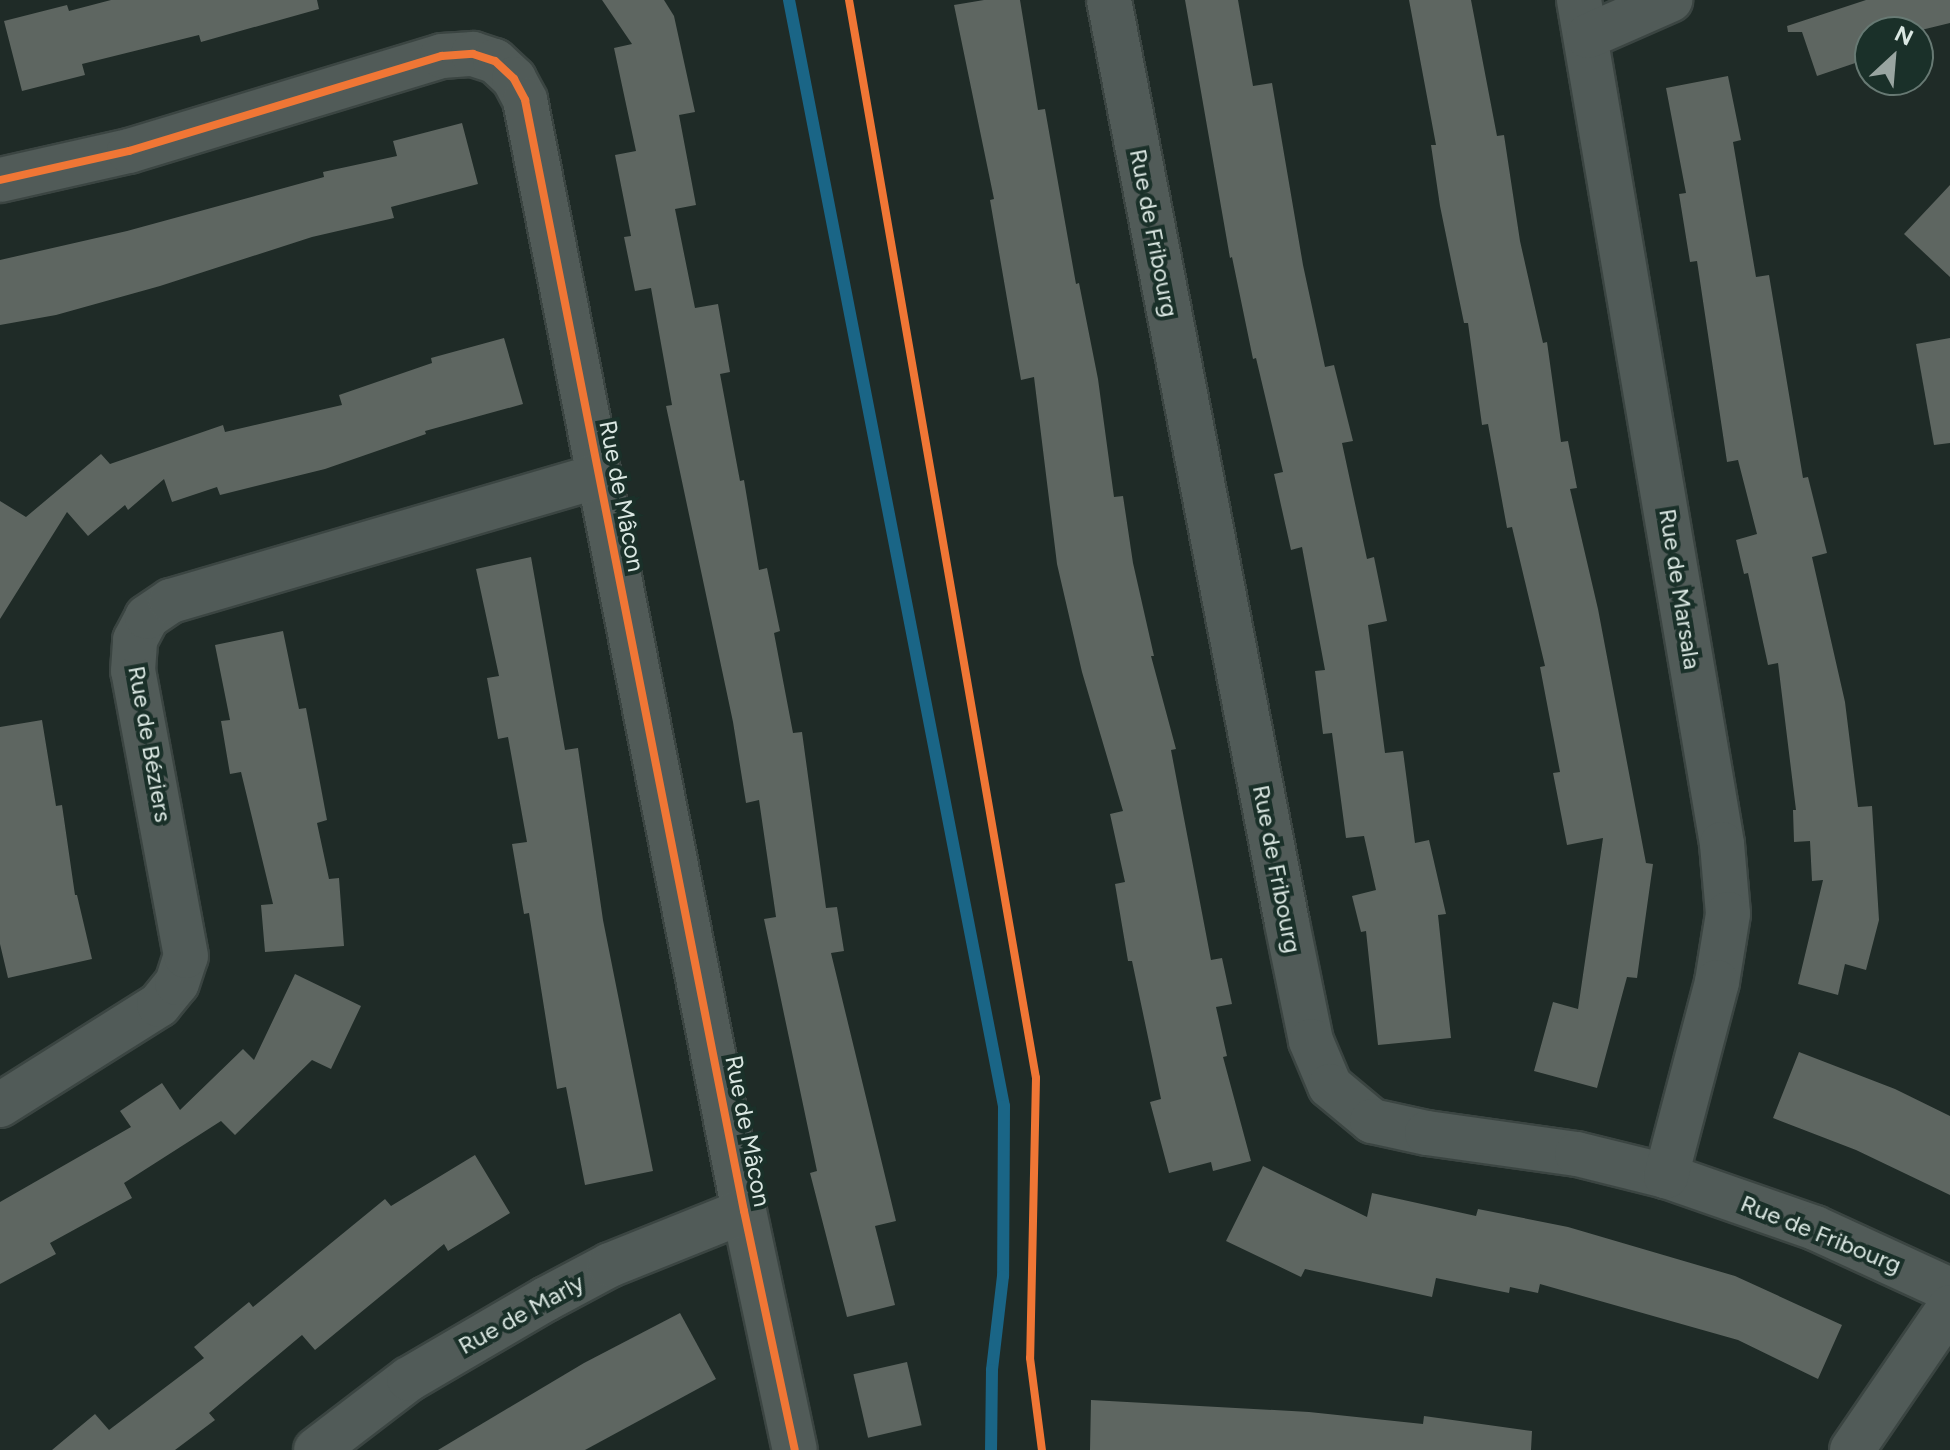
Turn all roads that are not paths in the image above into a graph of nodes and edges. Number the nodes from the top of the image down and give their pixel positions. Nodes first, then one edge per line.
1 (1109, 0) edge
2 (1670, 0) edge
3 (1584, 18) edge
4 (0, 180) edge
5 (598, 476) junction
6 (0, 1105) edge
7 (1666, 1176) junction
8 (744, 1211) junction
9 (1950, 1290) edge
10 (1950, 1307) edge
11 (316, 1450) edge
12 (795, 1450) edge
13 (1852, 1450) edge

1 - 7 street, Rue de Fribourg
2 - 3 street
3 - 7 street, Rue de Marsala
4 - 5 street, Rue de Mâcon
5 - 6 street, Rue de Béziers
5 - 8 street, Rue de Mâcon
7 - 9 street, Rue de Fribourg
8 - 11 street, Rue de Marly
8 - 12 street, Rue de Mâcon
10 - 13 street

